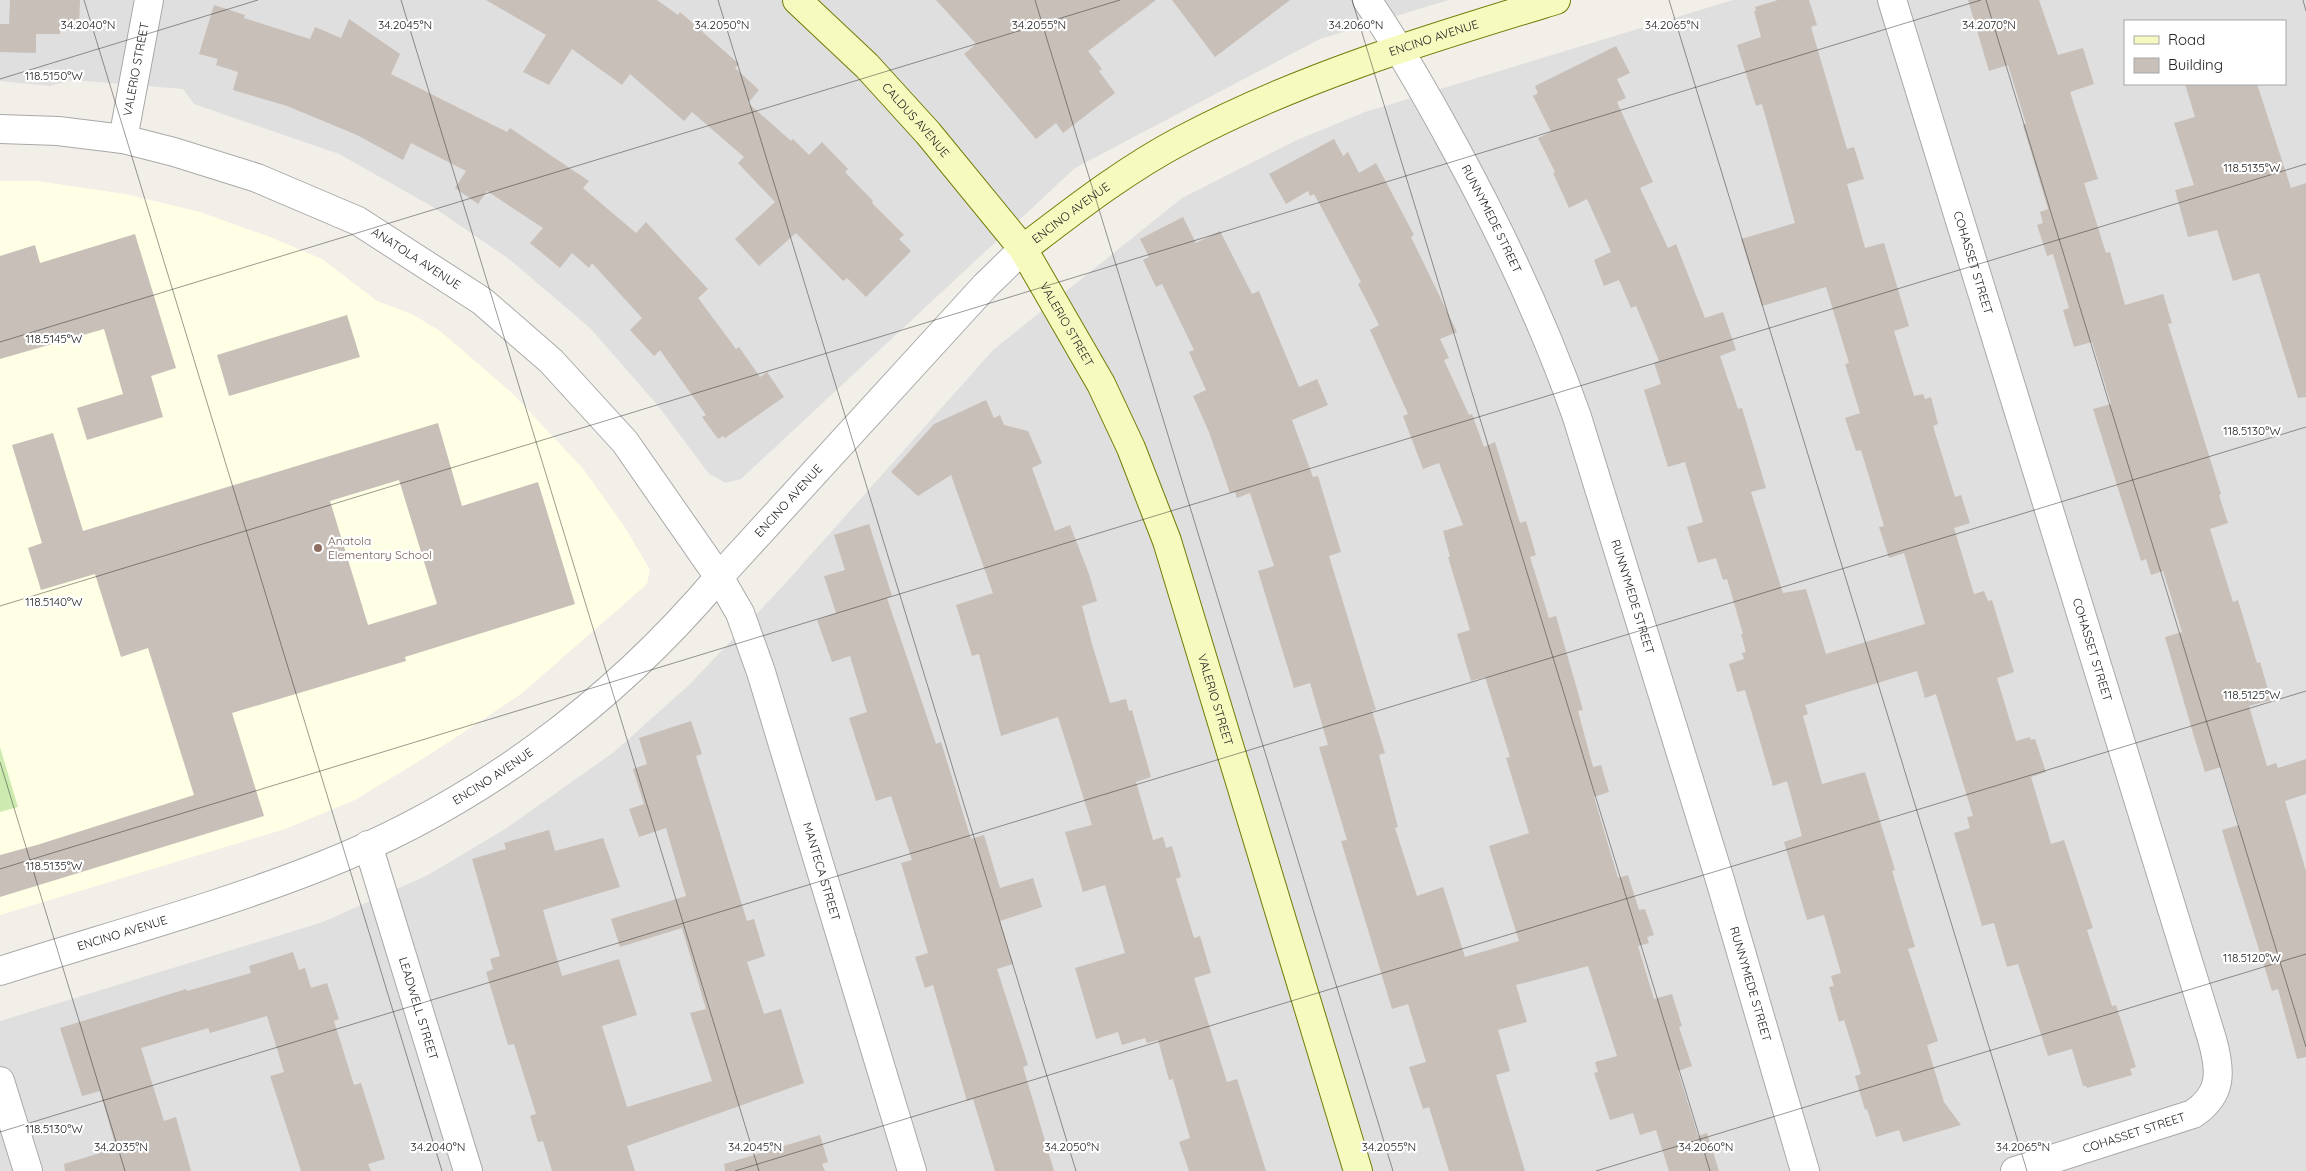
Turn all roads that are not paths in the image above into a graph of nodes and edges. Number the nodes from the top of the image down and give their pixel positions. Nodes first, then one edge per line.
1 (149, 0) edge
2 (798, 0) edge
3 (1367, 0) edge
4 (1556, 0) edge
5 (1892, 0) edge
6 (1400, 48) junction
7 (0, 129) edge
8 (124, 139) junction
9 (1023, 248) junction
10 (719, 577) junction
11 (368, 846) junction
12 (0, 971) edge
13 (0, 1081) edge
14 (28, 1171) edge
15 (468, 1171) edge
16 (912, 1171) edge
17 (1358, 1171) edge
18 (1805, 1171) edge
19 (2015, 1171) edge

1 - 8 street, VALERIO STREET
2 - 9 street, CALDUS AVENUE
3 - 6 street, RUNNYMEDE STREET
4 - 6 street, ENCINO AVENUE
5 - 19 street, COHASSET STREET
6 - 9 street, ENCINO AVENUE
6 - 18 street, RUNNYMEDE STREET
7 - 8 street, ANATOLA AVENUE
8 - 10 street, ANATOLA AVENUE
9 - 10 street, ENCINO AVENUE
9 - 17 street, VALERIO STREET
10 - 11 street, ENCINO AVENUE
10 - 16 street, MANTECA STREET
11 - 12 street, ENCINO AVENUE
11 - 15 street, LEADWELL STREET
13 - 14 street

